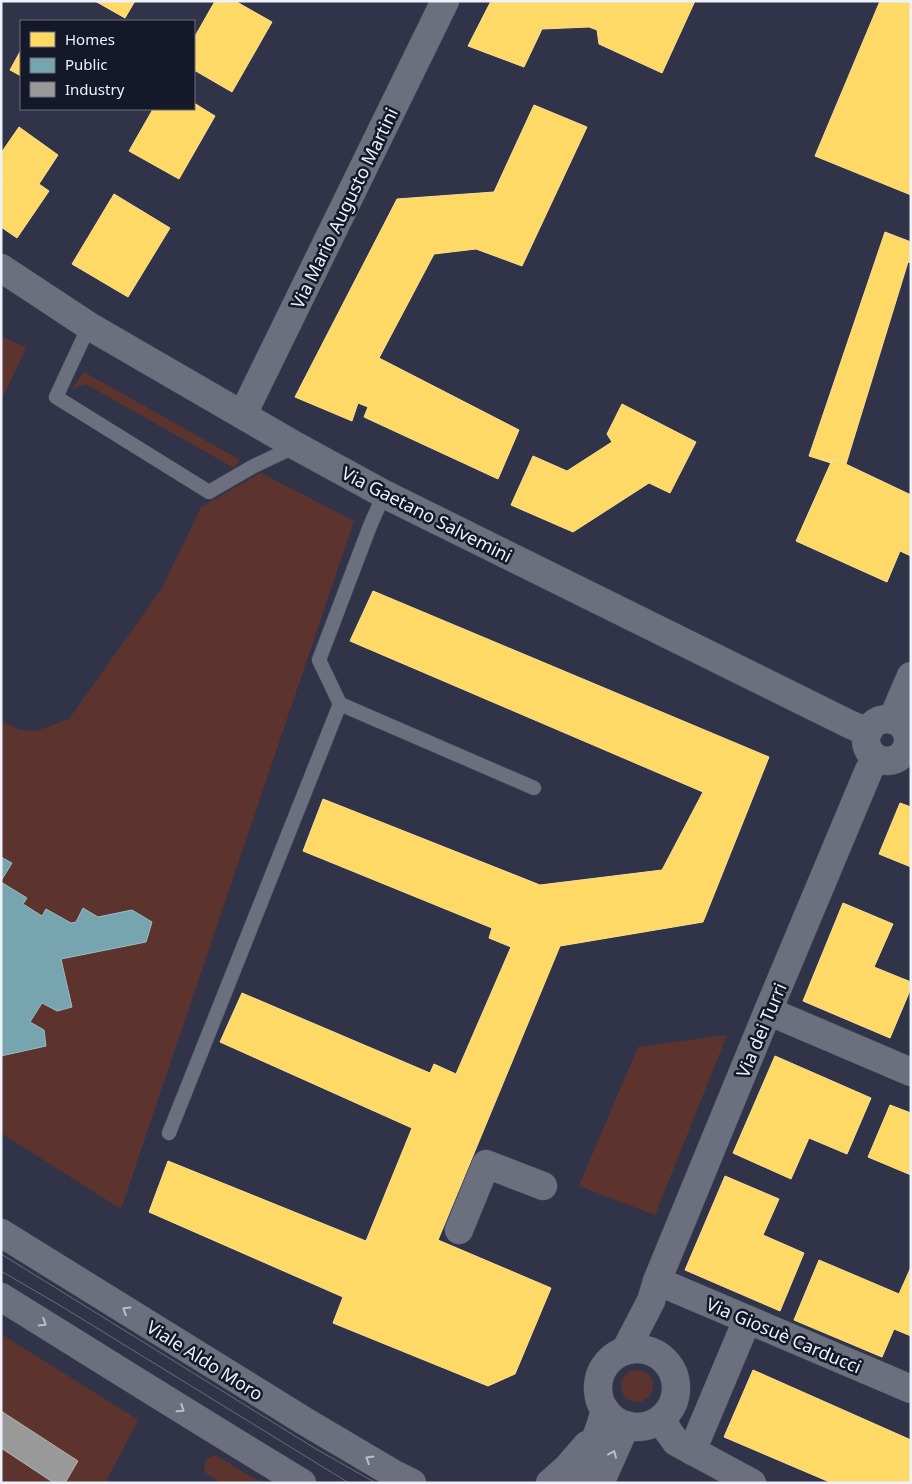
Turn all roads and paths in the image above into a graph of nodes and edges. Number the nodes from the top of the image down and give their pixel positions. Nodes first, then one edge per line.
1 (445, 1) edge
2 (1, 268) edge
3 (89, 326) junction
4 (243, 414) junction
5 (296, 446) junction
6 (384, 494) junction
7 (911, 676) edge
8 (340, 704) junction
9 (892, 720) junction
10 (868, 732) junction
11 (909, 749) edge
12 (876, 758) junction
13 (534, 788) dead end
14 (768, 1010) junction
15 (911, 1072) edge
16 (169, 1133) dead end
17 (543, 1186) dead end
18 (458, 1230) dead end
19 (1, 1233) edge
20 (654, 1292) junction
21 (1, 1297) edge
22 (748, 1320) junction
23 (625, 1351) junction
24 (656, 1354) junction
25 (911, 1389) edge
26 (662, 1418) junction
27 (610, 1421) junction
28 (692, 1451) junction
29 (302, 1483) edge
30 (412, 1483) edge
31 (550, 1483) edge
32 (579, 1483) edge
33 (600, 1483) edge
34 (752, 1483) edge

1 - 4 street, Via Mario Augusto Martini
2 - 3 street, Via Gaetano Salvemini
3 - 4 street, Via Gaetano Salvemini
3 - 5 lane
4 - 5 street, Via Gaetano Salvemini
5 - 6 street, Via Gaetano Salvemini
6 - 8 lane
6 - 10 street, Via Gaetano Salvemini
7 - 9 street
8 - 13 lane
8 - 16 lane
9 - 10 street
9 - 11 street
10 - 12 street
11 - 12 street
12 - 14 street, Via dei Turri
14 - 15 street
14 - 20 street, Via dei Turri
17 - 18 street
30 -> 19 street, Viale Aldo Moro
20 - 22 street, Via Giosuè Carducci
20 - 23 street, Via dei Turri
20 - 24 street, Via dei Turri
21 -> 29 street
22 - 25 street, Via Giosuè Carducci
22 - 28 street
23 - 24 street
23 - 27 street, Via dei Turri
24 - 26 street
26 - 27 street
26 - 28 street
27 - 31 street
27 - 32 street
33 -> 27 street
28 - 34 street

